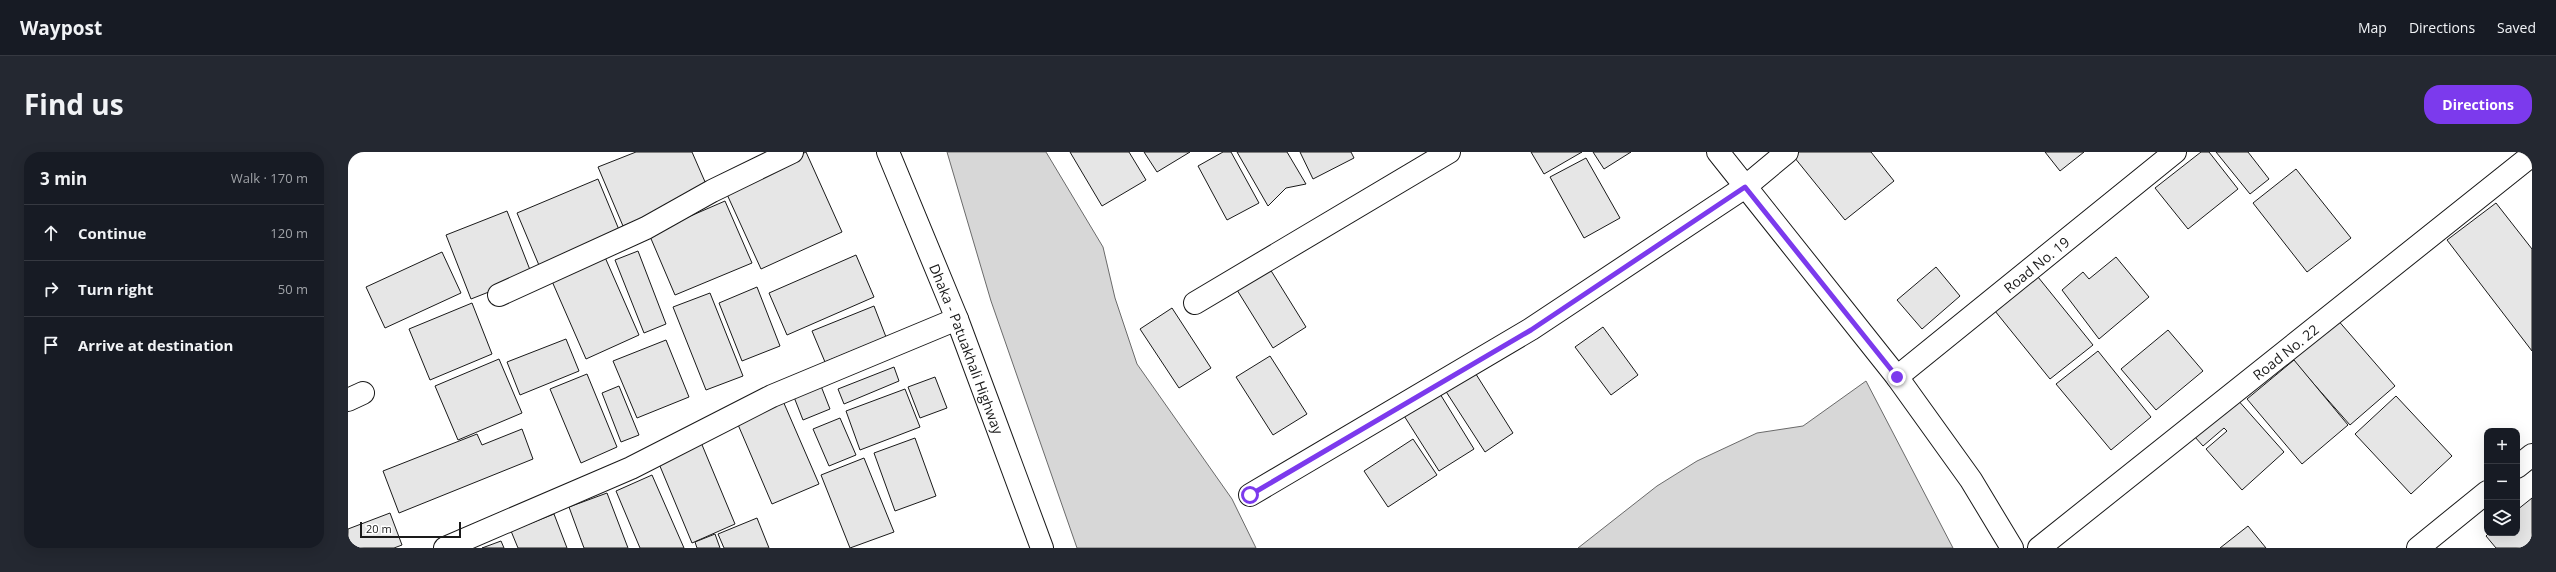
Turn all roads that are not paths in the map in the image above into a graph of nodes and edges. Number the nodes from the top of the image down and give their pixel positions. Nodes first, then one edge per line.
1 (792, 152) edge
2 (888, 152) edge
3 (1449, 152) edge
4 (1718, 152) edge
5 (1787, 152) edge
6 (2175, 152) edge
7 (2532, 155) edge
8 (1745, 187) junction
9 (499, 295) dead end
10 (1195, 302) dead end
11 (957, 319) junction
12 (1897, 377) junction
13 (2532, 455) edge
14 (2520, 465) edge
15 (2484, 494) edge
16 (1250, 495) dead end
17 (445, 548) edge
18 (1042, 548) edge
19 (2012, 548) edge
20 (2039, 548) edge
21 (2418, 548) edge

1 - 9 main road
2 - 11 main road, Dhaka - Patuakhali Highway
3 - 10 main road
4 - 8 main road
5 - 8 main road
6 - 12 main road, Road No. 19
7 - 20 main road, Road No. 22
8 - 12 main road
8 - 16 main road
11 - 17 main road
11 - 18 main road, Dhaka - Patuakhali Highway
12 - 19 main road
13 - 14 main road
15 - 21 main road

